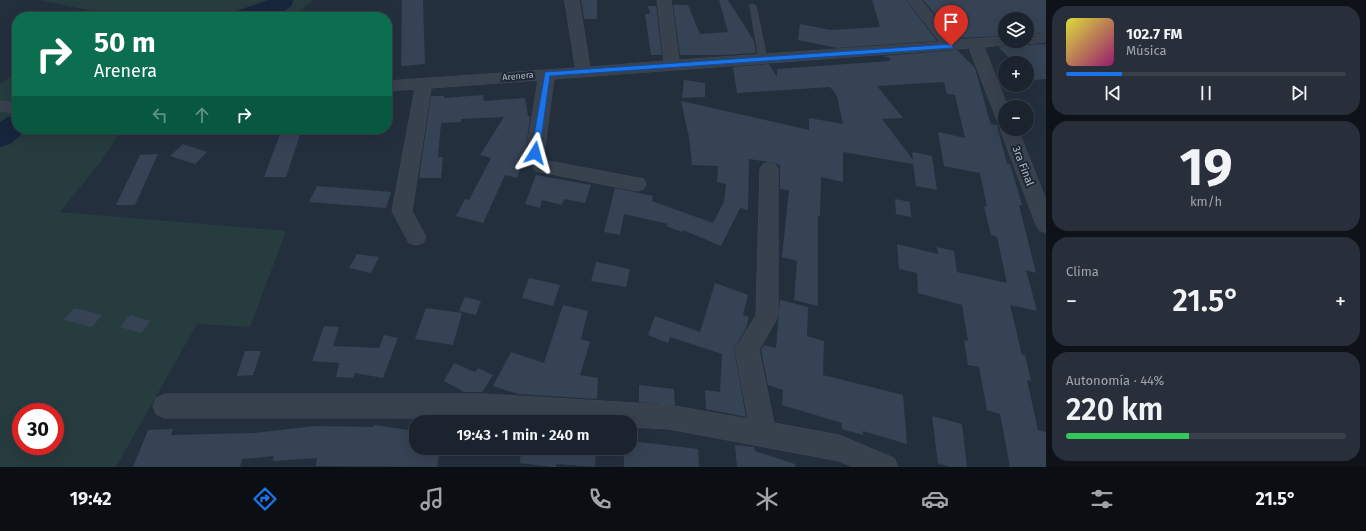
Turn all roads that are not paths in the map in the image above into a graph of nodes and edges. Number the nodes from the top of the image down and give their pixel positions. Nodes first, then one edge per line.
1 (572, 0) edge
2 (664, 0) edge
3 (914, 0) edge
4 (754, 6) dead end
5 (1046, 38) edge
6 (1034, 39) edge
7 (998, 42) edge
8 (975, 44) junction
9 (951, 46) junction
10 (763, 59) junction
11 (672, 64) junction
12 (583, 70) junction
13 (547, 74) junction
14 (424, 84) junction
15 (392, 86) edge
16 (998, 102) edge
17 (0, 106) edge
18 (12, 107) edge
19 (1011, 136) edge
20 (769, 169) dead end
21 (637, 184) dead end
22 (1046, 225) edge
23 (416, 237) dead end
24 (165, 406) dead end
25 (763, 434) junction
26 (885, 467) edge

1 - 12 street
2 - 11 street
3 - 9 street
4 - 10 lane
5 - 6 street
7 - 8 street, Arenera
8 - 9 street, Arenera
8 - 16 street
9 - 10 street, Arenera
10 - 11 street, Arenera
11 - 12 street, Arenera
12 - 13 street, Arenera
13 - 14 street, Arenera
13 - 21 street
14 - 15 street, Arenera
14 - 23 street
17 - 18 street
19 - 22 street, 3ra Final
20 - 25 street
24 - 25 street
25 - 26 street

